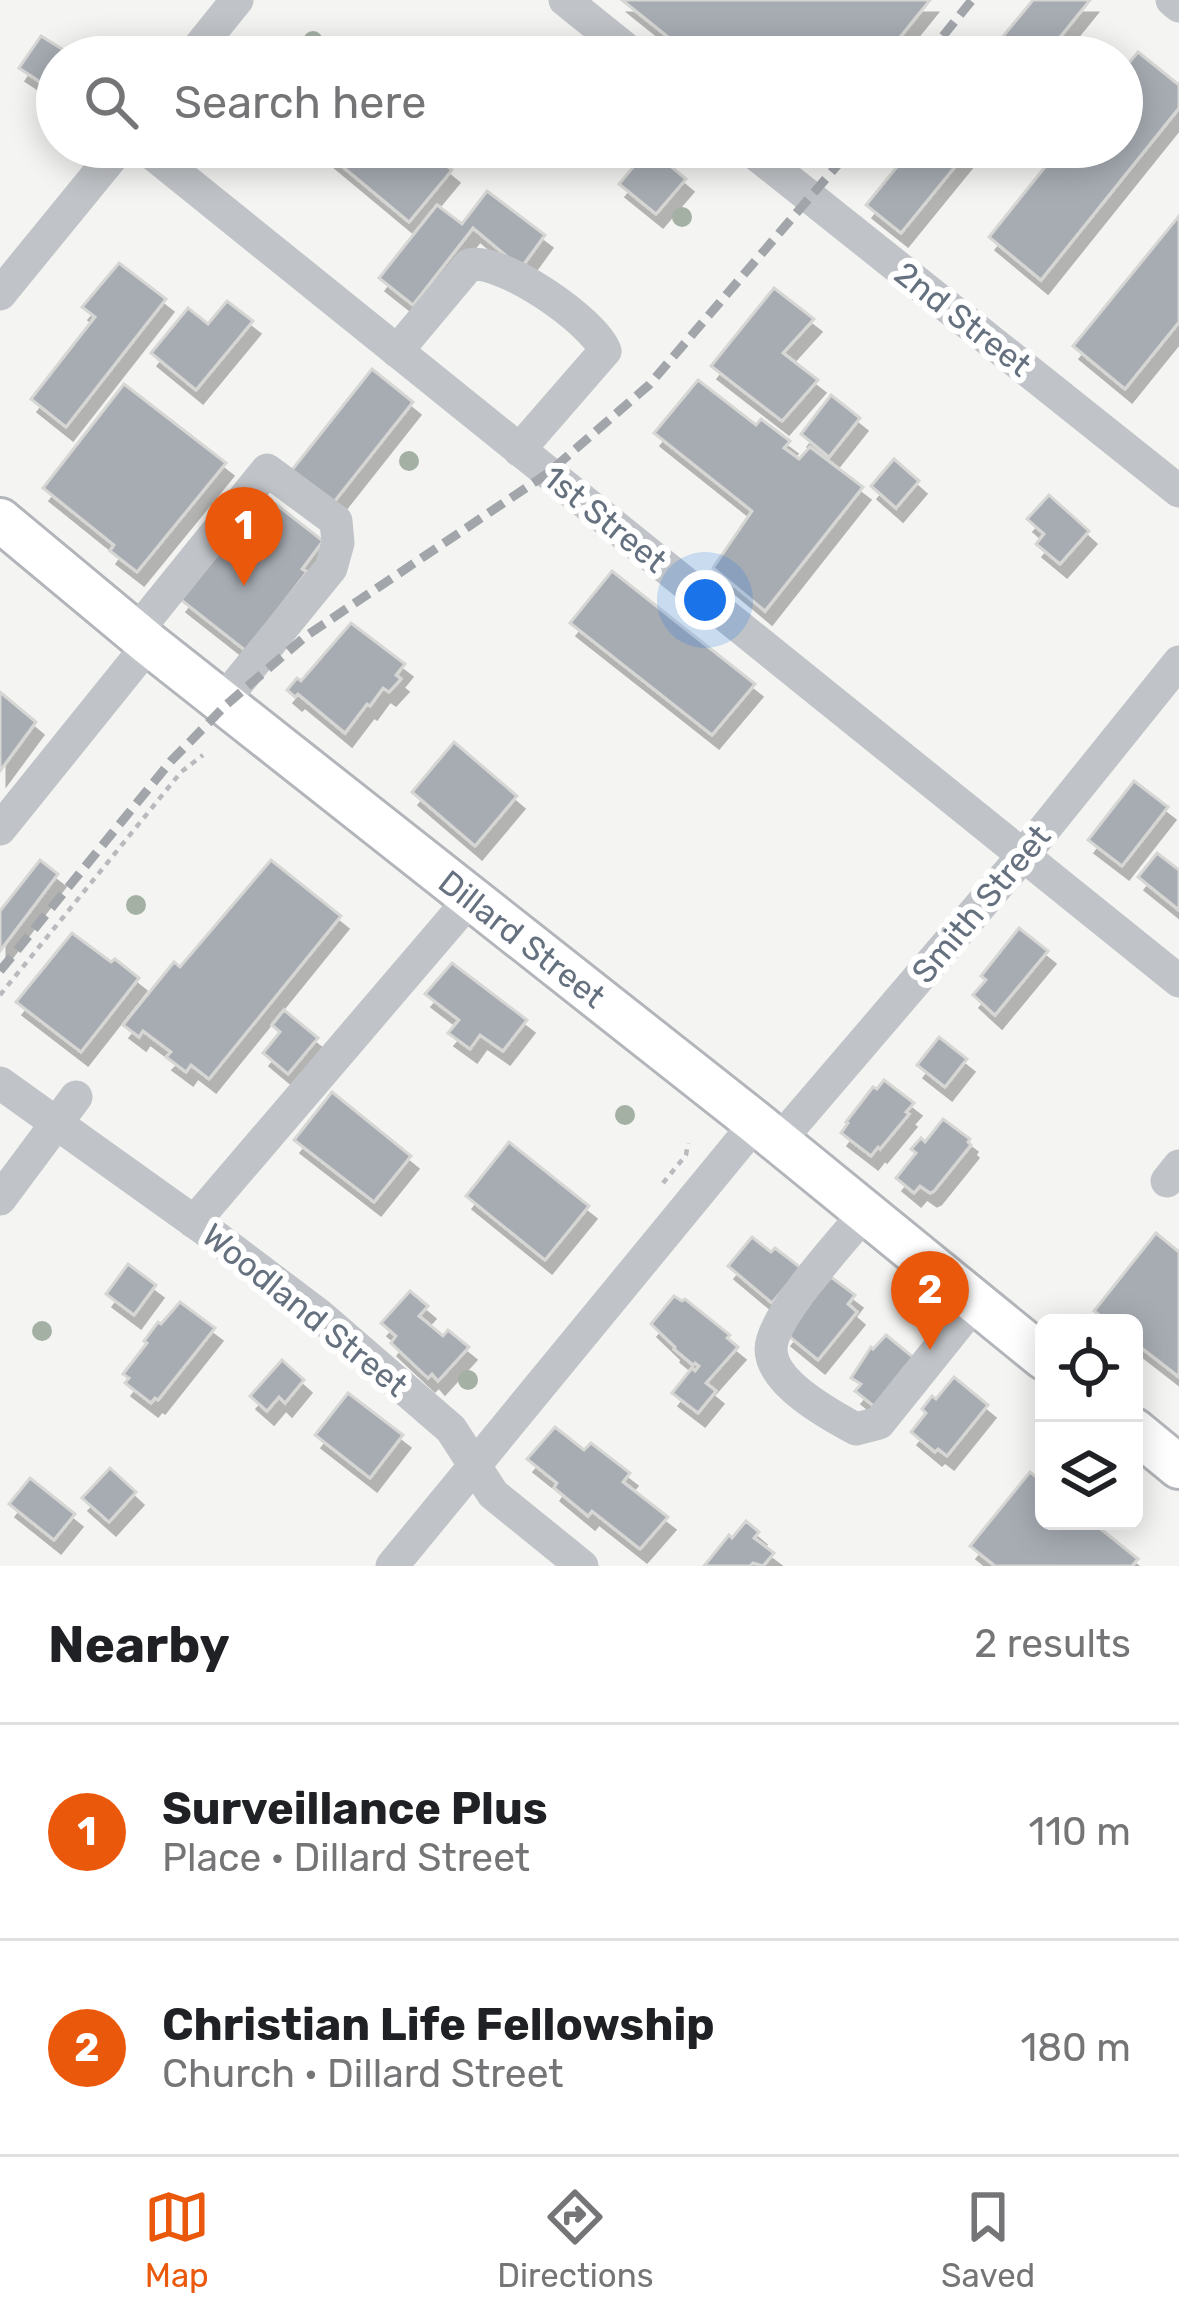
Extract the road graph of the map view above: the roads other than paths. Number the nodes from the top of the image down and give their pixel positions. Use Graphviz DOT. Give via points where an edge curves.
graph roads {
  1 [pos="237,0"];
  2 [pos="565,0"];
  3 [pos="1172,0"];
  4 [pos="1179,6"];
  5 [pos="208,36"];
  6 [pos="609,36"];
  7 [pos="103,168"];
  8 [pos="170,168"];
  9 [pos="773,168"];
  10 [pos="0,294"];
  11 [pos="398,352"];
  12 [pos="519,449"];
  13 [pos="1179,491"];
  14 [pos="0,520"];
  15 [pos="142,638"];
  16 [pos="1179,662"];
  17 [pos="222,701"];
  18 [pos="0,829"];
  19 [pos="1022,856"];
  20 [pos="471,898"];
  21 [pos="1179,981"];
  22 [pos="0,1083"];
  23 [pos="67,1111"];
  24 [pos="767,1132"];
  25 [pos="0,1199"];
  26 [pos="865,1213"];
  27 [pos="194,1222"];
  28 [pos="976,1302"];
  29 [pos="1035,1351"];
  30 [pos="1143,1437"];
  31 [pos="474,1463"];
  32 [pos="1179,1467"];
  33 [pos="392,1566"];
  34 [pos="582,1566"];
  1 -- 5 [label="street"];
  2 -- 6 [label="street"];
  3 -- 4 [label="street"];
  7 -- 10 [label="street"];
  8 -- 11 [label="street, 1st Street"];
  9 -- 13 [label="street, 2nd Street"];
  11 -- 12 [label="street, 1st Street"];
  11 -- 12 [label="street" via="469,265 482,262 541,291 600,338 605,352"];
  12 -- 19 [label="street, 1st Street"];
  14 -- 15 [label="main road, Dillard Street"];
  15 -- 17 [label="main road, Dillard Street"];
  15 -- 17 [label="street" via="267,470 336,521 331,568"];
  15 -- 18 [label="street"];
  16 -- 19 [label="street, Smith Street"];
  17 -- 20 [label="main road, Dillard Street"];
  19 -- 21 [label="street, 1st Street"];
  19 -- 24 [label="street, Smith Street"];
  20 -- 24 [label="main road, Dillard Street"];
  20 -- 27 [label="street"];
  22 -- 23 [label="street, Woodland Street"];
  23 -- 25 [label="street"];
  23 -- 27 [label="street, Woodland Street"];
  24 -- 26 [label="main road, Dillard Street"];
  24 -- 31 [label="street, Smith Street"];
  26 -- 28 [label="main road, Dillard Street"];
  26 -- 28 [label="street" via="776,1327 770,1351 777,1370 816,1407 856,1429 879,1423"];
  27 -- 31 [label="street, Woodland Street" via="319,1315 451,1429"];
  28 -- 29 [label="main road, Dillard Street"];
  30 -- 32 [label="main road"];
  31 -- 33 [label="street, Smith Street"];
  31 -- 34 [label="street, Woodland Street" via="493,1494"];
}
